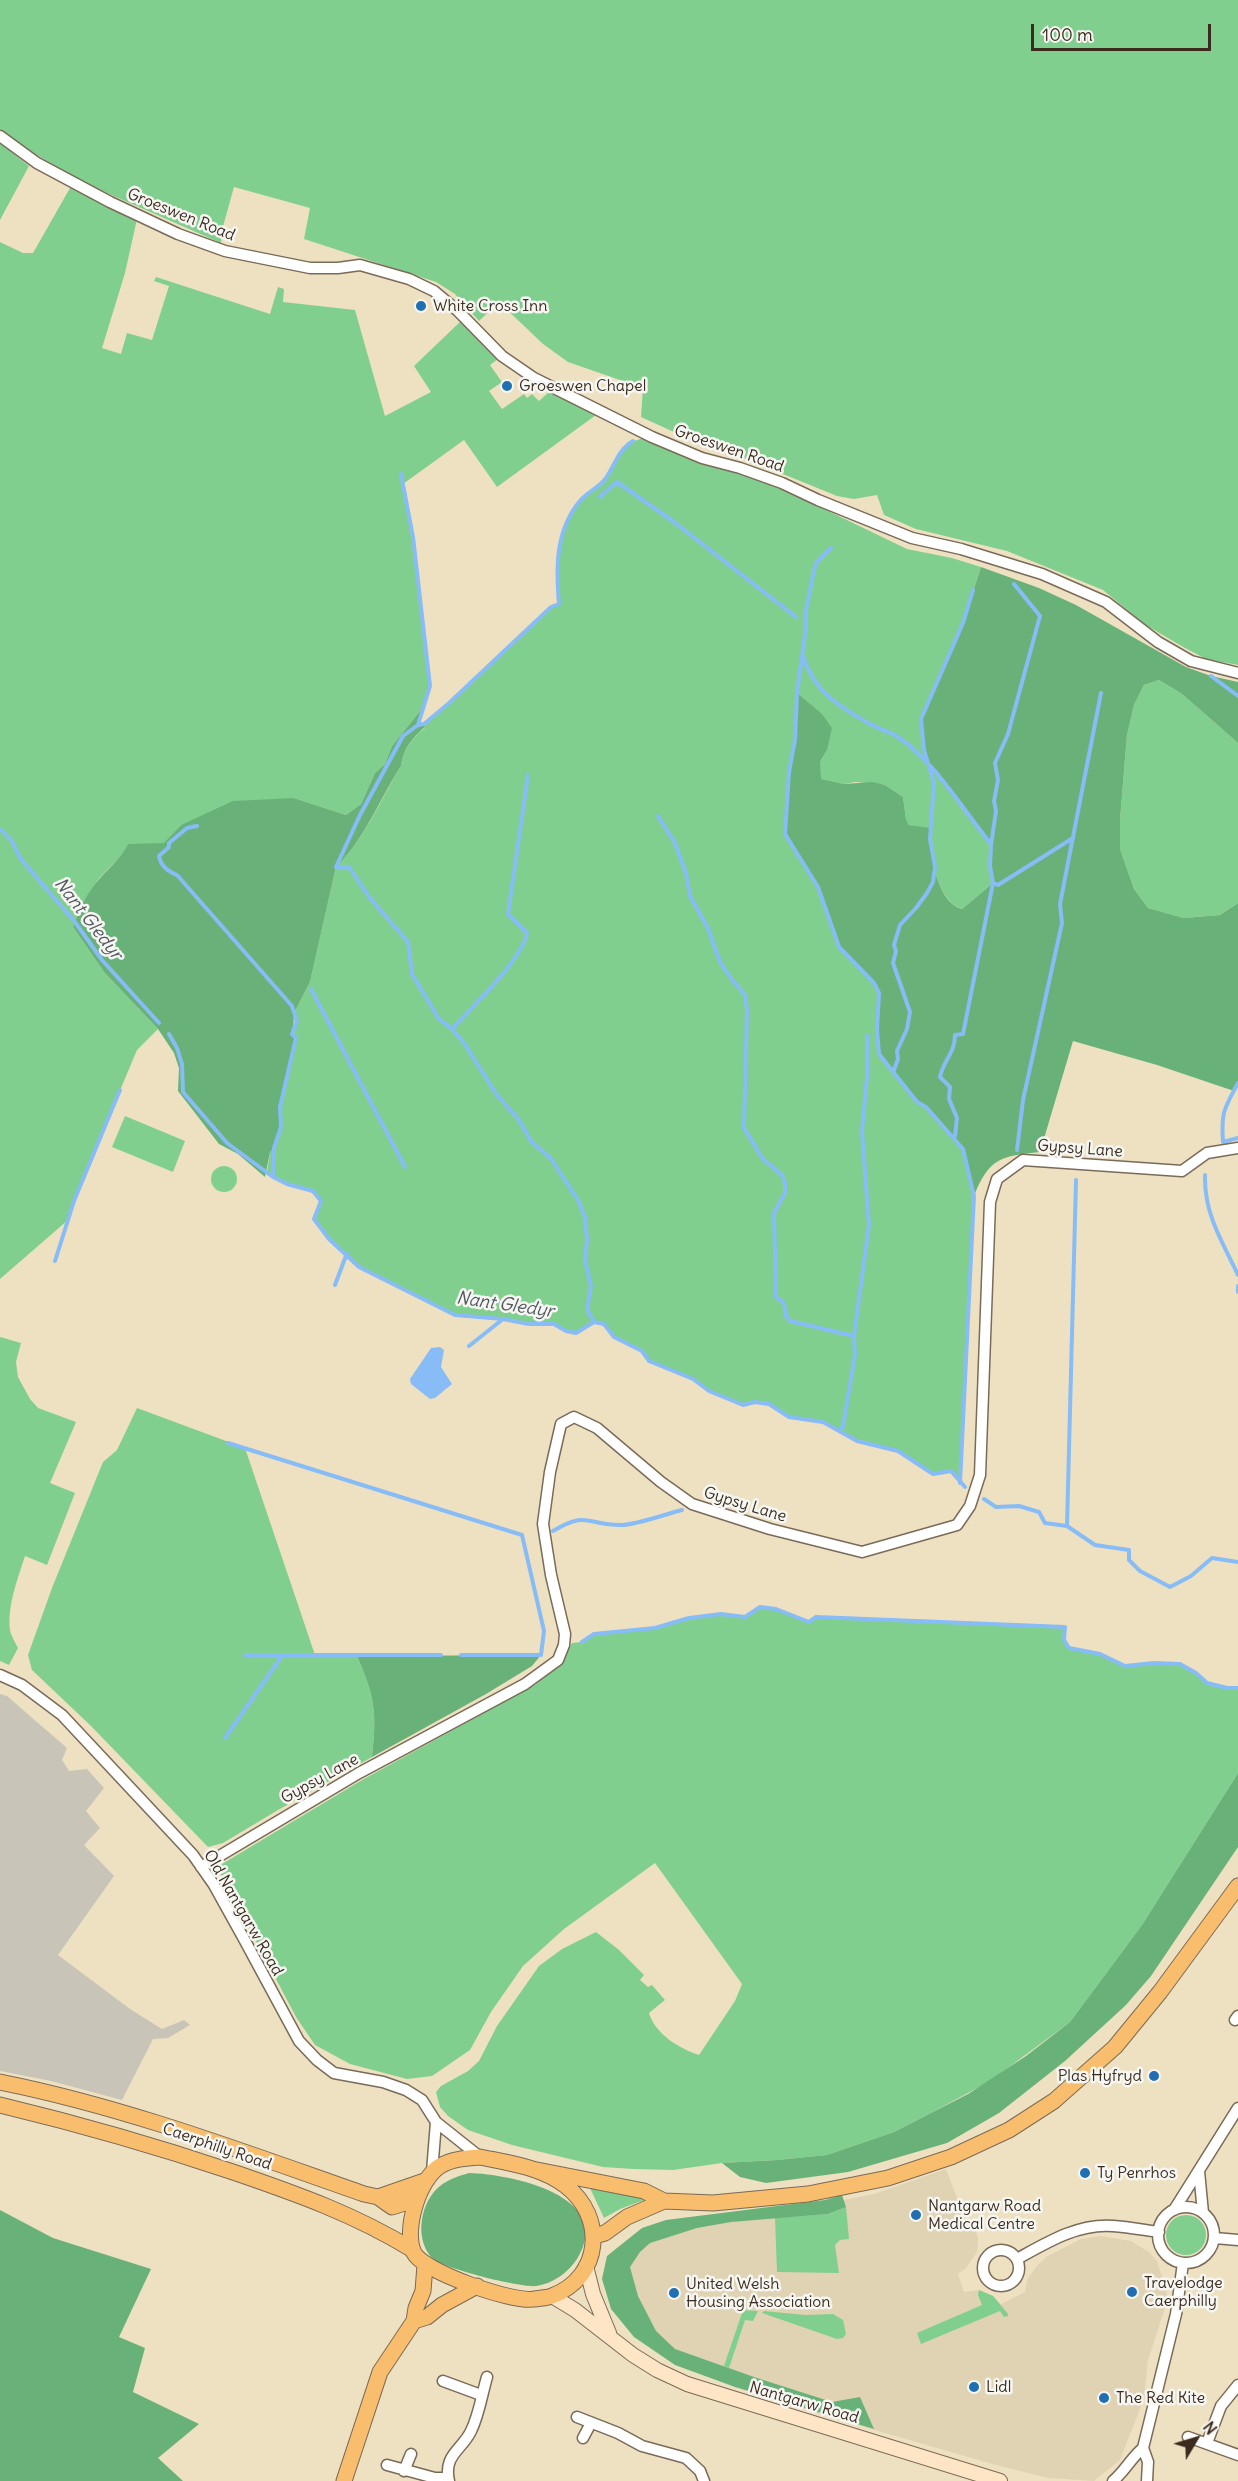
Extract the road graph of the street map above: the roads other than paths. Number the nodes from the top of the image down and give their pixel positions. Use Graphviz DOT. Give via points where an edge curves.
graph roads {
  1 [pos="0,136"];
  2 [pos="1238,673"];
  3 [pos="1238,1148"];
  4 [pos="0,1675"];
  5 [pos="201,1867"];
  6 [pos="1238,1886"];
  7 [pos="0,2082"];
  8 [pos="0,2105"];
  9 [pos="1238,2108"];
  10 [pos="436,2122"];
  11 [pos="480,2157"];
  12 [pos="537,2170"];
  13 [pos="1199,2171"];
  14 [pos="429,2176"];
  15 [pos="378,2197"];
  16 [pos="417,2199"];
  17 [pos="664,2201"];
  18 [pos="1174,2210"];
  19 [pos="1203,2213"];
  20 [pos="1159,2232"];
  21 [pos="594,2236"];
  22 [pos="1215,2238"];
  23 [pos="1238,2240"];
  24 [pos="413,2250"];
  25 [pos="1017,2259"];
  26 [pos="1183,2263"];
  27 [pos="425,2265"];
  28 [pos="586,2266"];
  29 [pos="477,2286"];
  30 [pos="552,2296"];
  31 [pos="414,2321"];
  32 [pos="610,2335"];
  33 [pos="487,2377"];
  34 [pos="443,2381"];
  35 [pos="1238,2385"];
  36 [pos="482,2395"];
  37 [pos="577,2417"];
  38 [pos="591,2423"];
  39 [pos="1188,2437"];
  40 [pos="583,2438"];
  41 [pos="1207,2443"];
  42 [pos="1143,2448"];
  43 [pos="411,2454"];
  44 [pos="1238,2455"];
  45 [pos="387,2465"];
  46 [pos="404,2471"];
  47 [pos="449,2479"];
  48 [pos="344,2481"];
  49 [pos="704,2481"];
  50 [pos="1000,2481"];
  51 [pos="1113,2481"];
  52 [pos="1147,2481"];
  1 -- 2 [label="street, Groeswen Road" via="37,163 110,202 225,251 310,268 360,265 410,279 434,291 502,356 534,378 652,437 702,458 782,483 912,538 1042,574 1106,602 1158,642 1191,661"];
  3 -- 5 [label="street, Gypsy Lane" via="1207,1153 1182,1171 1023,1160 997,1179 990,1202 980,1475 970,1506 957,1526 862,1552 771,1529 692,1504 597,1428 574,1417 561,1424 543,1524 565,1634 558,1660 525,1684 359,1773"];
  4 -- 5 [label="street, Old Nantgarw Road" via="22,1685 62,1715"];
  5 -- 10 [label="street, Old Nantgarw Road" via="308,2052 334,2073 406,2090 422,2100"];
  6 -- 17 [label="main road" via="1115,2047 1054,2101 1009,2130 951,2157 888,2178 784,2197 713,2203"];
  7 -- 15 [label="main road, Caerphilly Road" via="123,2112"];
  8 -- 24 [label="main road, Caerphilly Road" via="149,2143 315,2200 375,2227"];
  9 -- 13 [label="street"];
  10 -- 11 [label="street, Old Nantgarw Road"];
  10 -- 14 [label="street"];
  11 -- 12 [label="main road"];
  11 -- 14 [label="main road" via="450,2161"];
  12 -- 17 [label="main road" via="644,2191"];
  12 -- 21 [label="main road" via="565,2185 582,2202 593,2224"];
  13 -- 18 [label="street"];
  13 -- 19 [label="street"];
  14 -- 15 [label="main road"];
  14 -- 16 [label="main road"];
  15 -- 16 [label="main road, Caerphilly Road" via="392,2206"];
  16 -- 24 [label="main road" via="411,2221"];
  17 -- 21 [label="main road"];
  18 -- 19 [label="street" via="1186,2207"];
  18 -- 20 [label="street" via="1162,2222"];
  19 -- 22 [label="street"];
  20 -- 25 [label="street" via="1089,2227"];
  20 -- 26 [label="street" via="1162,2249"];
  21 -- 28 [label="main road" via="595,2244"];
  22 -- 23 [label="street"];
  22 -- 26 [label="street" via="1206,2255"];
  24 -- 27 [label="main road"];
  26 -- 42 [label="street" via="1176,2314"];
  27 -- 29 [label="main road"];
  27 -- 31 [label="main road" via="423,2291"];
  28 -- 30 [label="main road" via="575,2281"];
  28 -- 32 [label="main road, Nantgarw Road"];
  29 -- 30 [label="main road" via="527,2301"];
  29 -- 31 [label="main road"];
  30 -- 32 [label="main road, Nantgarw Road"];
  31 -- 48 [label="main road" via="380,2372"];
  32 -- 50 [label="main road, Nantgarw Road" via="633,2355 687,2384"];
  33 -- 36 [label="street"];
  34 -- 36 [label="street"];
  35 -- 41 [label="street" via="1221,2406"];
  36 -- 47 [label="street" via="471,2433 453,2452"];
  37 -- 38 [label="street"];
  38 -- 40 [label="street"];
  38 -- 49 [label="street" via="642,2446 686,2458 700,2471"];
  39 -- 41 [label="street"];
  41 -- 44 [label="street"];
  42 -- 51 [label="street"];
  42 -- 52 [label="street" via="1148,2462"];
  43 -- 46 [label="street"];
  45 -- 46 [label="street"];
  46 -- 47 [label="street"];
}
